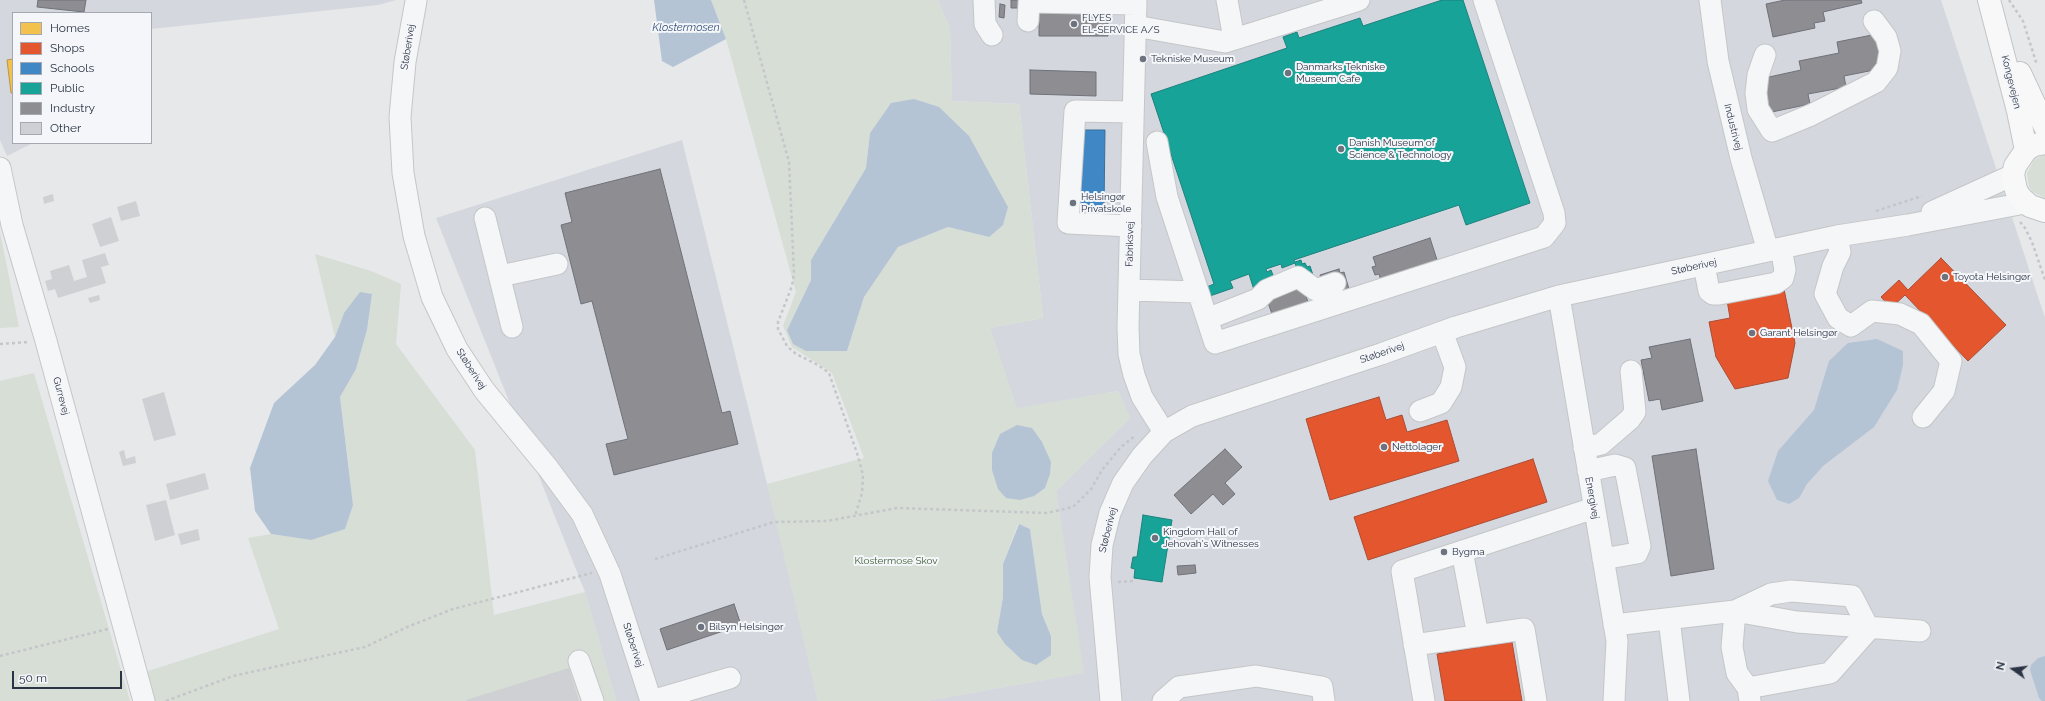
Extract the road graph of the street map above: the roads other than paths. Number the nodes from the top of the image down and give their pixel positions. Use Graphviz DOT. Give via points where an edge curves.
graph roads {
  1 [pos="984,0"];
  2 [pos="1358,0"];
  3 [pos="1484,0"];
  4 [pos="1710,0"];
  5 [pos="416,1"];
  6 [pos="1231,1"];
  7 [pos="1136,2"];
  8 [pos="1997,4"];
  9 [pos="1028,21"];
  10 [pos="1874,21"];
  11 [pos="1135,26"];
  12 [pos="992,35"];
  13 [pos="1234,39"];
  14 [pos="1765,55"];
  15 [pos="1133,112"];
  16 [pos="2045,127"];
  17 [pos="1157,142"];
  18 [pos="2035,147"];
  19 [pos="0,168"];
  20 [pos="2013,175"];
  21 [pos="2040,210"];
  22 [pos="485,218"];
  23 [pos="1131,226"];
  24 [pos="1886,228"];
  25 [pos="1837,236"];
  26 [pos="1774,250"];
  27 [pos="557,264"];
  28 [pos="1704,265"];
  29 [pos="500,276"];
  30 [pos="1335,283"];
  31 [pos="1129,290"];
  32 [pos="1198,292"];
  33 [pos="1559,296"];
  34 [pos="1207,319"];
  35 [pos="512,327"];
  36 [pos="1442,332"];
  37 [pos="1631,371"];
  38 [pos="1420,411"];
  39 [pos="1923,416"];
  40 [pos="1160,426"];
  41 [pos="1584,448"];
  42 [pos="1588,471"];
  43 [pos="1594,508"];
  44 [pos="1462,551"];
  45 [pos="1603,559"];
  46 [pos="1735,611"];
  47 [pos="1670,619"];
  48 [pos="1614,625"];
  49 [pos="1869,629"];
  50 [pos="1920,631"];
  51 [pos="1478,636"];
  52 [pos="1414,645"];
  53 [pos="579,661"];
  54 [pos="730,678"];
  55 [pos="1749,694"];
  56 [pos="1318,696"];
  57 [pos="144,701"];
  58 [pos="593,701"];
  59 [pos="651,701"];
  60 [pos="1111,701"];
  61 [pos="1163,701"];
  62 [pos="1424,701"];
  63 [pos="1536,701"];
  64 [pos="1614,701"];
  65 [pos="1679,701"];
  1 -- 12 [label="street" via="985,24"];
  2 -- 13 [label="street"];
  3 -- 34 [label="street" via="1554,213 1555,223 1552,229 1544,237 1215,343"];
  4 -- 26 [label="street, Industrivej" via="1718,61 1741,158"];
  5 -- 59 [label="street, Støberivej" via="405,62 400,117 403,173 414,236 432,296 457,348 484,390 582,514 607,567"];
  6 -- 13 [label="street"];
  7 -- 9 [label="street" via="1030,2"];
  7 -- 11 [label="street, Fabriksvej"];
  8 -- 16 [label="main road, Kongevejen"];
  8 -- 18 [label="main road, Kongevejen" via="2018,111"];
  10 -- 14 [label="street" via="1886,37 1890,51 1888,68 1876,82 1811,115 1772,131 1758,109 1756,93 1758,75"];
  11 -- 13 [label="street" via="1225,42"];
  11 -- 15 [label="street, Fabriksvej"];
  15 -- 23 [label="street, Fabriksvej"];
  15 -- 23 [label="street" via="1075,111 1068,223"];
  17 -- 32 [label="street" via="1167,197"];
  18 -- 20 [label="main road" via="2015,166"];
  19 -- 57 [label="street, Gurrevej" via="12,225"];
  20 -- 21 [label="main road" via="2016,190"];
  20 -- 24 [label="street, Støberivej" via="1943,208"];
  21 -- 24 [label="street, Støberivej"];
  22 -- 29 [label="street"];
  23 -- 31 [label="street, Fabriksvej"];
  24 -- 25 [label="street, Støberivej"];
  25 -- 26 [label="street, Støberivej"];
  25 -- 39 [label="street" via="1840,252 1825,294 1838,318 1851,326 1872,311 1900,314 1922,324 1951,361 1944,391"];
  26 -- 28 [label="street, Støberivej"];
  26 -- 28 [label="street, Industrivej" via="1785,270 1783,278 1776,283 1713,294 1708,291"];
  27 -- 29 [label="street"];
  28 -- 33 [label="street, Støberivej"];
  29 -- 35 [label="street"];
  30 -- 34 [label="street" via="1316,290 1298,277 1267,290 1258,299"];
  31 -- 32 [label="street"];
  31 -- 40 [label="street, Fabriksvej" via="1132,368 1142,398"];
  32 -- 34 [label="street"];
  33 -- 36 [label="street, Støberivej"];
  33 -- 41 [label="street, Energivej"];
  36 -- 38 [label="street" via="1455,367 1451,387 1441,403"];
  36 -- 40 [label="street, Støberivej"];
  37 -- 41 [label="street" via="1635,412 1601,444"];
  40 -- 60 [label="street, Støberivej" via="1123,483 1110,513 1102,545 1100,577"];
  41 -- 42 [label="street, Energivej"];
  42 -- 43 [label="street, Energivej"];
  42 -- 45 [label="street" via="1615,465 1624,468 1640,546 1637,554"];
  43 -- 44 [label="street"];
  43 -- 45 [label="street, Energivej"];
  44 -- 51 [label="street"];
  44 -- 52 [label="street" via="1402,571"];
  45 -- 48 [label="street, Energivej"];
  46 -- 47 [label="street"];
  46 -- 49 [label="street" via="1797,622"];
  46 -- 49 [label="street" via="1771,594 1791,591 1852,596"];
  46 -- 55 [label="street" via="1732,647 1736,673"];
  47 -- 48 [label="street"];
  47 -- 65 [label="street"];
  48 -- 64 [label="street, Energivej" via="1617,641"];
  49 -- 50 [label="street"];
  49 -- 55 [label="street" via="1830,673"];
  51 -- 52 [label="street"];
  51 -- 63 [label="street" via="1524,629"];
  52 -- 62 [label="street"];
  53 -- 58 [label="street"];
  54 -- 59 [label="street"];
  56 -- 61 [label="street" via="1256,676 1179,687"];
}
